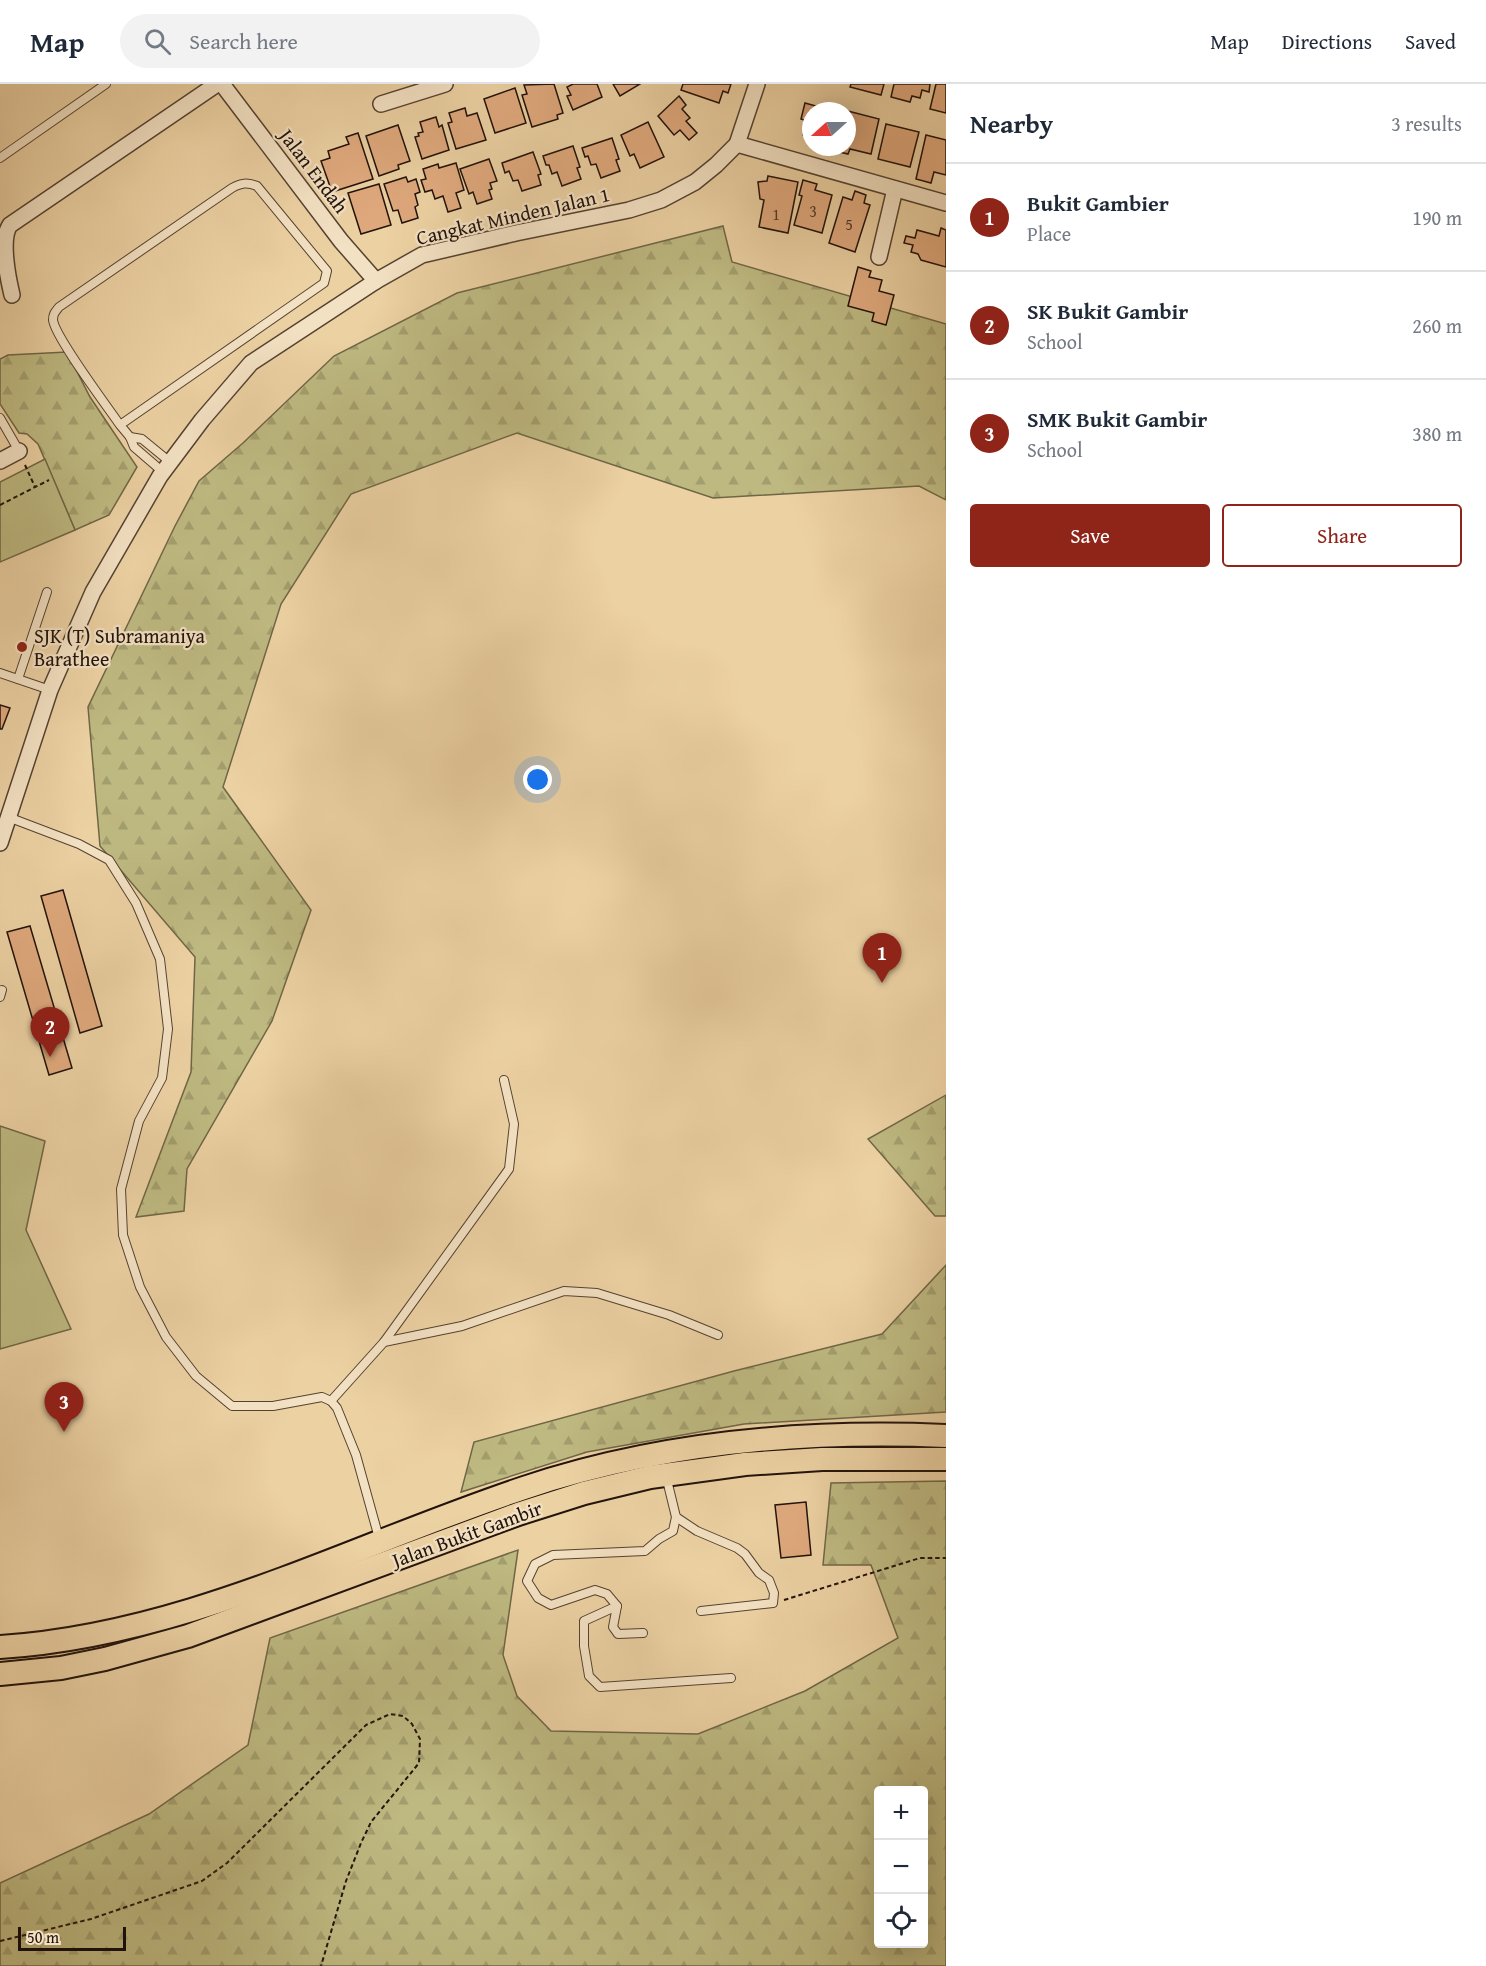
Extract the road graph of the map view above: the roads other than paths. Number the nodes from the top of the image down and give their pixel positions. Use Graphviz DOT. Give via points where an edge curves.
graph roads {
  1 [pos="106,84"];
  2 [pos="217,84"];
  3 [pos="222,84"];
  4 [pos="444,84"];
  5 [pos="757,84"];
  6 [pos="381,104"];
  7 [pos="737,144"];
  8 [pos="0,158"];
  9 [pos="895,189"];
  10 [pos="946,202"];
  11 [pos="3,233"];
  12 [pos="879,257"];
  13 [pos="376,281"];
  14 [pos="12,295"];
  15 [pos="0,418"];
  16 [pos="120,425"];
  17 [pos="21,456"];
  18 [pos="0,461"];
  19 [pos="167,467"];
  20 [pos="47,592"];
  21 [pos="0,673"];
  22 [pos="18,679"];
  23 [pos="50,690"];
  24 [pos="8,817"];
  25 [pos="0,843"];
  26 [pos="504,1080"];
  27 [pos="718,1335"];
  28 [pos="384,1342"];
  29 [pos="331,1401"];
  30 [pos="946,1436"];
  31 [pos="946,1459"];
  32 [pos="665,1474"];
  33 [pos="676,1517"];
  34 [pos="380,1543"];
  35 [pos="617,1606"];
  36 [pos="701,1611"];
  37 [pos="643,1633"];
  38 [pos="0,1647"];
  39 [pos="0,1674"];
  40 [pos="731,1678"];
  1 -- 8 [label="lane"];
  2 -- 11 [label="street"];
  3 -- 13 [label="street, Jalan Endah"];
  4 -- 6 [label="street"];
  5 -- 7 [label="street, Cangkat Minden Jalan 1"];
  7 -- 9 [label="street"];
  7 -- 13 [label="street, Cangkat Minden Jalan 1" via="695,182 661,200 422,255"];
  9 -- 10 [label="street"];
  9 -- 12 [label="street"];
  11 -- 14 [label="street"];
  13 -- 19 [label="street, Cangkat Minden Jalan 1" via="251,363"];
  15 -- 17 [label="lane"];
  16 -- 16 [label="lane" via="62,339 53,322 54,314 58,307 232,188 249,183 256,186 327,271 324,283"];
  16 -- 19 [label="lane" via="134,447"];
  17 -- 18 [label="street"];
  19 -- 23 [label="street, Cangkat Minden Jalan 1" via="93,592"];
  20 -- 22 [label="lane"];
  21 -- 22 [label="lane"];
  22 -- 23 [label="lane"];
  23 -- 24 [label="street, Cangkat Minden Jalan 1"];
  24 -- 25 [label="street, Cangkat Minden Jalan 1"];
  24 -- 29 [label="lane" via="79,843 108,860 136,903 160,959 168,1029 162,1078 139,1121 121,1189 123,1235 140,1287 166,1337 196,1377 232,1406 273,1406 322,1397"];
  26 -- 28 [label="lane" via="514,1124 509,1169"];
  27 -- 28 [label="lane" via="597,1293 564,1291 462,1326"];
  28 -- 29 [label="lane"];
  29 -- 34 [label="lane" via="356,1455"];
  30 -- 34 [label="main road, Jalan Bukit Gambir" via="800,1436 660,1452 601,1464 524,1488"];
  31 -- 32 [label="main road, Jalan Bukit Gambir" via="789,1461"];
  32 -- 33 [label="lane"];
  32 -- 39 [label="main road, Jalan Bukit Gambir" via="518,1514 188,1636 61,1668"];
  33 -- 35 [label="lane" via="673,1531 645,1551 553,1555 535,1564 527,1581 538,1598 551,1605 595,1590 607,1594"];
  33 -- 36 [label="lane" via="745,1554 769,1580 774,1593 773,1604"];
  34 -- 38 [label="main road, Jalan Bukit Gambir" via="256,1590 167,1618 102,1634"];
  35 -- 37 [label="lane" via="613,1628 618,1634"];
  35 -- 40 [label="lane" via="584,1622 589,1676 600,1687"];
}
